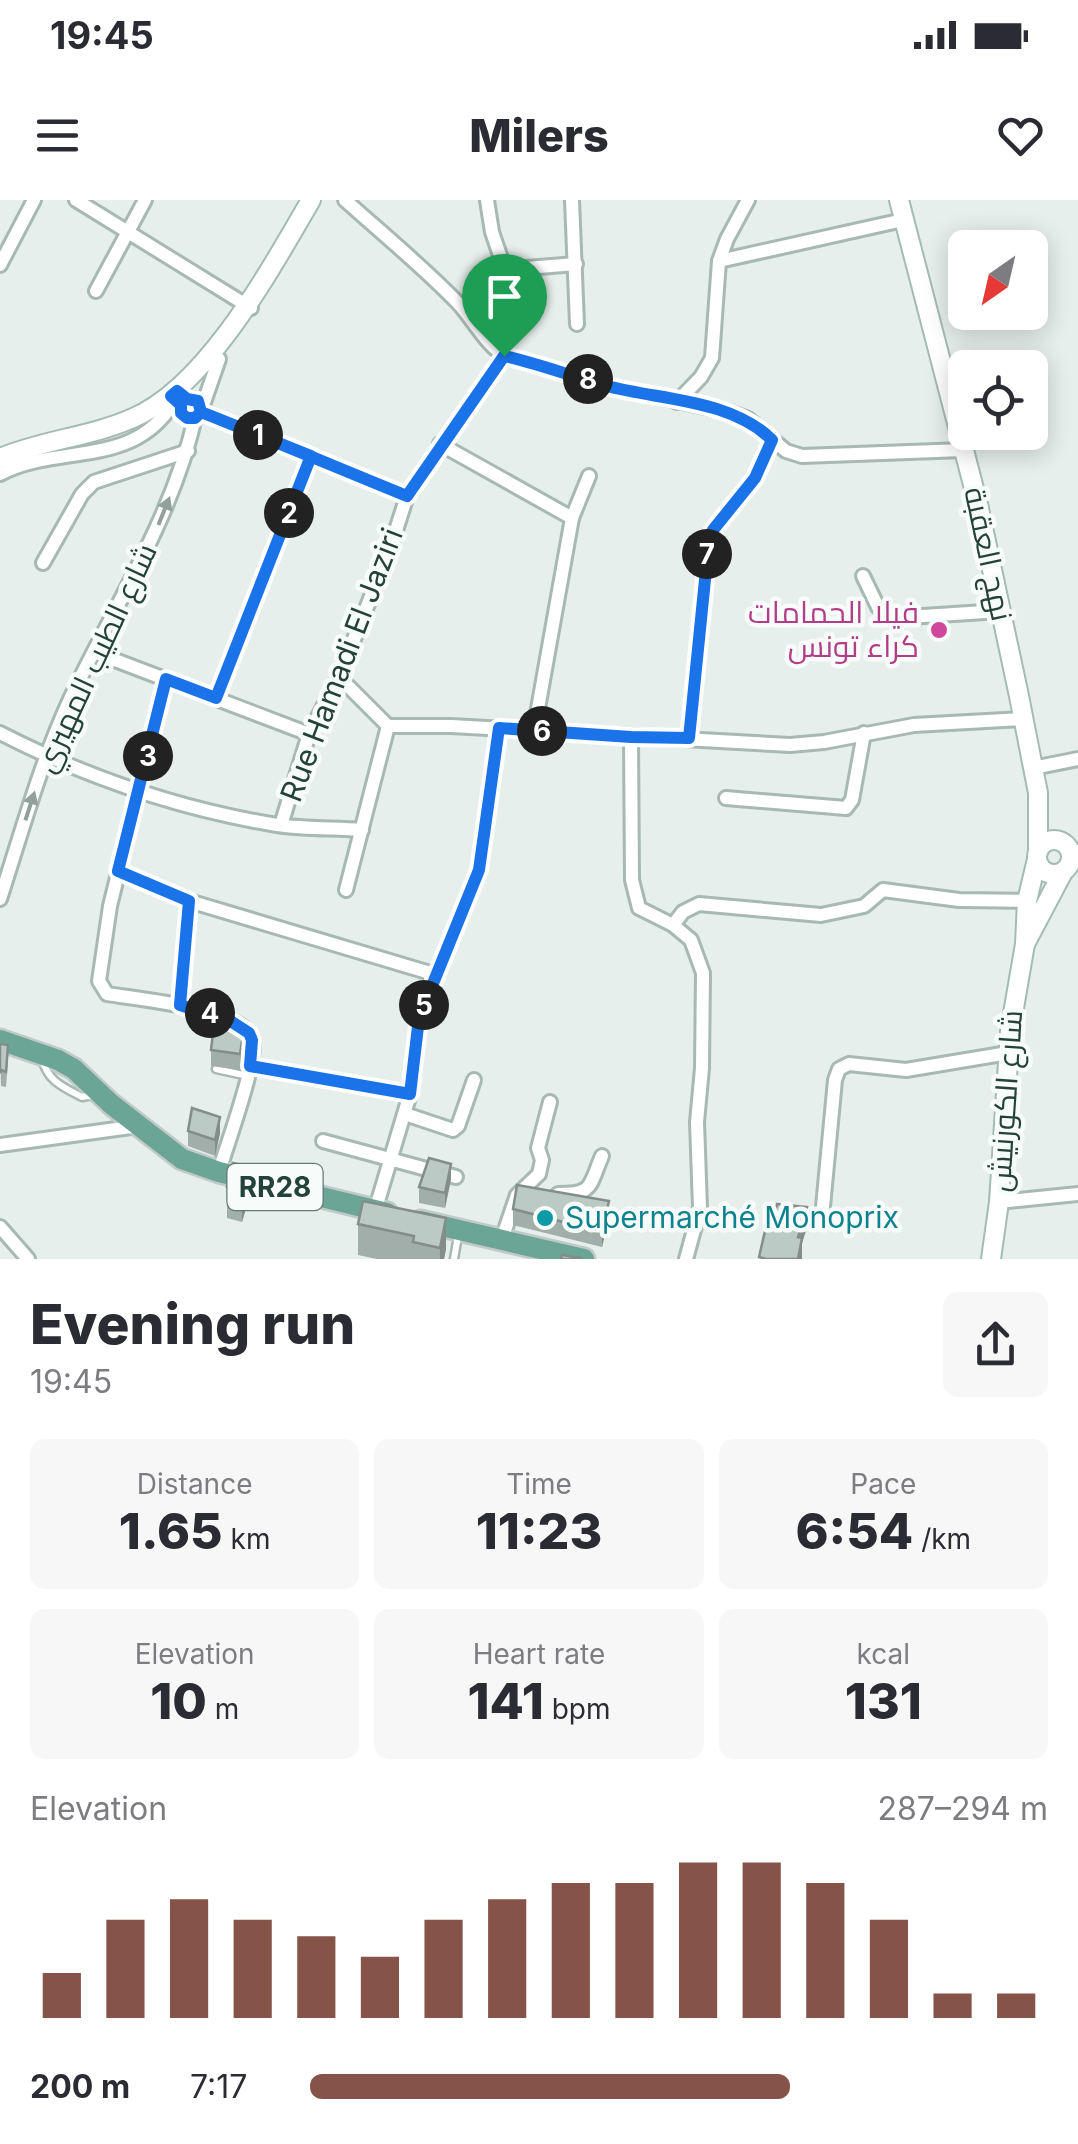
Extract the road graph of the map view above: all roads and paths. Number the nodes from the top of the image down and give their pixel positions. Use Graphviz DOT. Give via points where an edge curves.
graph roads {
  1 [pos="34,200"];
  2 [pos="76,200"];
  3 [pos="145,200"];
  4 [pos="311,200"];
  5 [pos="345,200"];
  6 [pos="487,200"];
  7 [pos="572,200"];
  8 [pos="748,200"];
  9 [pos="899,200"];
  10 [pos="904,220"];
  11 [pos="126,230"];
  12 [pos="718,261"];
  13 [pos="576,264"];
  14 [pos="0,265"];
  15 [pos="96,292"];
  16 [pos="251,301"];
  17 [pos="577,324"];
  18 [pos="504,356"];
  19 [pos="219,359"];
  20 [pos="948,389"];
  21 [pos="178,400"];
  22 [pos="677,402"];
  23 [pos="199,413"];
  24 [pos="772,440"];
  25 [pos="440,444"];
  26 [pos="964,450"];
  27 [pos="188,451"];
  28 [pos="311,456"];
  29 [pos="0,458"];
  30 [pos="0,471"];
  31 [pos="590,476"];
  32 [pos="407,496"];
  33 [pos="572,518"];
  34 [pos="43,562"];
  35 [pos="863,576"];
  36 [pos="1000,611"];
  37 [pos="94,652"];
  38 [pos="339,677"];
  39 [pos="166,679"];
  40 [pos="216,698"];
  41 [pos="1024,718"];
  42 [pos="388,726"];
  43 [pos="499,728"];
  44 [pos="534,731"];
  45 [pos="0,733"];
  46 [pos="309,734"];
  47 [pos="864,734"];
  48 [pos="631,737"];
  49 [pos="689,738"];
  50 [pos="46,757"];
  51 [pos="1078,759"];
  52 [pos="1033,768"];
  53 [pos="1038,793"];
  54 [pos="140,794"];
  55 [pos="726,798"];
  56 [pos="280,826"];
  57 [pos="362,830"];
  58 [pos="1037,856"];
  59 [pos="1071,859"];
  60 [pos="118,871"];
  61 [pos="346,890"];
  62 [pos="0,899"];
  63 [pos="189,901"];
  64 [pos="1027,901"];
  65 [pos="672,925"];
  66 [pos="1024,944"];
  67 [pos="437,976"];
  68 [pos="180,1005"];
  69 [pos="0,1040"];
  70 [pos="1008,1054"];
  71 [pos="216,1069"];
  72 [pos="248,1071"];
  73 [pos="474,1080"];
  74 [pos="410,1094"];
  75 [pos="550,1102"];
  76 [pos="405,1114"];
  77 [pos="138,1126"];
  78 [pos="323,1141"];
  79 [pos="0,1145"];
  80 [pos="602,1156"];
  81 [pos="390,1158"];
  82 [pos="219,1172"];
  83 [pos="456,1177"];
  84 [pos="549,1194"];
  85 [pos="1078,1194"];
  86 [pos="517,1195"];
  87 [pos="533,1195"];
  88 [pos="999,1202"];
  89 [pos="375,1210"];
  90 [pos="822,1217"];
  91 [pos="0,1227"];
  92 [pos="460,1230"];
  93 [pos="502,1239"];
  94 [pos="28,1259"];
  95 [pos="454,1259"];
  96 [pos="584,1259"];
  97 [pos="686,1259"];
  98 [pos="991,1259"];
  1 -- 14 [label="street"];
  2 -- 11 [label="street"];
  3 -- 11 [label="street"];
  4 -- 16 [label="street"];
  5 -- 18 [label="street" via="430,275"];
  6 -- 13 [label="street" via="504,267"];
  7 -- 13 [label="street"];
  8 -- 12 [label="street"];
  9 -- 10 [label="street, نهج العقبة"];
  10 -- 12 [label="street"];
  10 -- 20 [label="street, نهج العقبة"];
  11 -- 15 [label="street"];
  11 -- 16 [label="street"];
  12 -- 22 [label="street" via="712,358"];
  13 -- 17 [label="street"];
  16 -- 19 [label="street"];
  16 -- 21 [label="street"];
  18 -- 22 [label="street"];
  18 -- 25 [label="street, Rue Hamadi El Jaziri"];
  19 -- 21 [label="street"];
  19 -- 23 [label="street, شارع الطيب المهيري"];
  21 -- 23 [label="street" via="184,416"];
  21 -- 29 [label="street" via="100,432"];
  21 -- 30 [label="street" via="140,425"];
  22 -- 24 [label="street" via="748,419"];
  23 -- 27 [label="street, شارع الطيب المهيري"];
  23 -- 28 [label="street"];
  24 -- 26 [label="street" via="802,456"];
  24 -- 49 [label="street" via="755,478 709,540"];
  25 -- 32 [label="street, Rue Hamadi El Jaziri"];
  25 -- 33 [label="street"];
  26 -- 36 [label="street, نهج العقبة"];
  27 -- 34 [label="street" via="94,482"];
  37 -- 27 [label="street, شارع الطيب المهيري, one-way"];
  28 -- 32 [label="street"];
  28 -- 40 [label="street"];
  31 -- 33 [label="street"];
  32 -- 38 [label="street, Rue Hamadi El Jaziri"];
  33 -- 44 [label="street"];
  35 -- 36 [label="street" via="878,607 892,618"];
  36 -- 41 [label="street, نهج العقبة"];
  37 -- 39 [label="street"];
  37 -- 50 [label="street, شارع الطيب المهيري"];
  38 -- 42 [label="street"];
  38 -- 46 [label="street, Rue Hamadi El Jaziri"];
  39 -- 40 [label="street"];
  39 -- 54 [label="street"];
  40 -- 46 [label="street"];
  41 -- 47 [label="street"];
  41 -- 52 [label="street, نهج العقبة"];
  42 -- 43 [label="street"];
  42 -- 57 [label="street"];
  43 -- 44 [label="street"];
  43 -- 67 [label="street" via="479,870"];
  44 -- 48 [label="street"];
  45 -- 50 [label="street"];
  46 -- 56 [label="street, Rue Hamadi El Jaziri"];
  47 -- 49 [label="street" via="790,745"];
  47 -- 55 [label="street" via="846,808"];
  48 -- 49 [label="street"];
  48 -- 65 [label="street" via="634,897 639,908"];
  50 -- 54 [label="street"];
  62 -- 50 [label="street, شارع الطيب المهيري, one-way"];
  51 -- 52 [label="street"];
  52 -- 53 [label="street, نهج العقبة"];
  53 -- 58 [label="street, شارع الكورنيش"];
  53 -- 59 [label="street"];
  54 -- 56 [label="street"];
  54 -- 60 [label="street"];
  56 -- 57 [label="street"];
  57 -- 61 [label="street"];
  58 -- 59 [label="street" via="1045,872 1054,874"];
  58 -- 59 [label="street" via="1052,840"];
  58 -- 64 [label="street, شارع الكورنيش"];
  59 -- 66 [label="street"];
  60 -- 63 [label="street"];
  60 -- 68 [label="street" via="100,986 108,994"];
  63 -- 67 [label="street"];
  63 -- 68 [label="street"];
  64 -- 65 [label="street" via="883,890 864,906 821,915 699,904"];
  64 -- 66 [label="street, شارع الكورنيش"];
  65 -- 97 [label="street" via="691,940 703,973 700,1208"];
  66 -- 70 [label="street, شارع الكورنيش"];
  67 -- 74 [label="street" via="419,1018"];
  68 -- 72 [label="street" via="242,1028 252,1040"];
  69 -- 77 [label="main road, RR28" via="74,1069"];
  70 -- 88 [label="street, شارع الكورنيش"];
  70 -- 90 [label="street" via="906,1070 849,1064 839,1069"];
  71 -- 72 [label="lane"];
  72 -- 74 [label="street"];
  72 -- 82 [label="street"];
  73 -- 76 [label="street" via="453,1130"];
  74 -- 76 [label="street"];
  75 -- 86 [label="street" via="539,1174"];
  76 -- 81 [label="street"];
  77 -- 79 [label="street"];
  77 -- 82 [label="main road, RR28" via="182,1160"];
  78 -- 81 [label="street"];
  80 -- 84 [label="street" via="582,1194"];
  81 -- 83 [label="street"];
  81 -- 89 [label="street"];
  82 -- 89 [label="main road, RR28"];
  85 -- 88 [label="street"];
  86 -- 87 [label="street"];
  86 -- 93 [label="street"];
  88 -- 98 [label="street, شارع الكورنيش"];
  89 -- 92 [label="main road, RR28"];
  91 -- 94 [label="street"];
  92 -- 93 [label="main road, RR28"];
  92 -- 95 [label="lane"];
  93 -- 96 [label="main road, RR28"];
}
